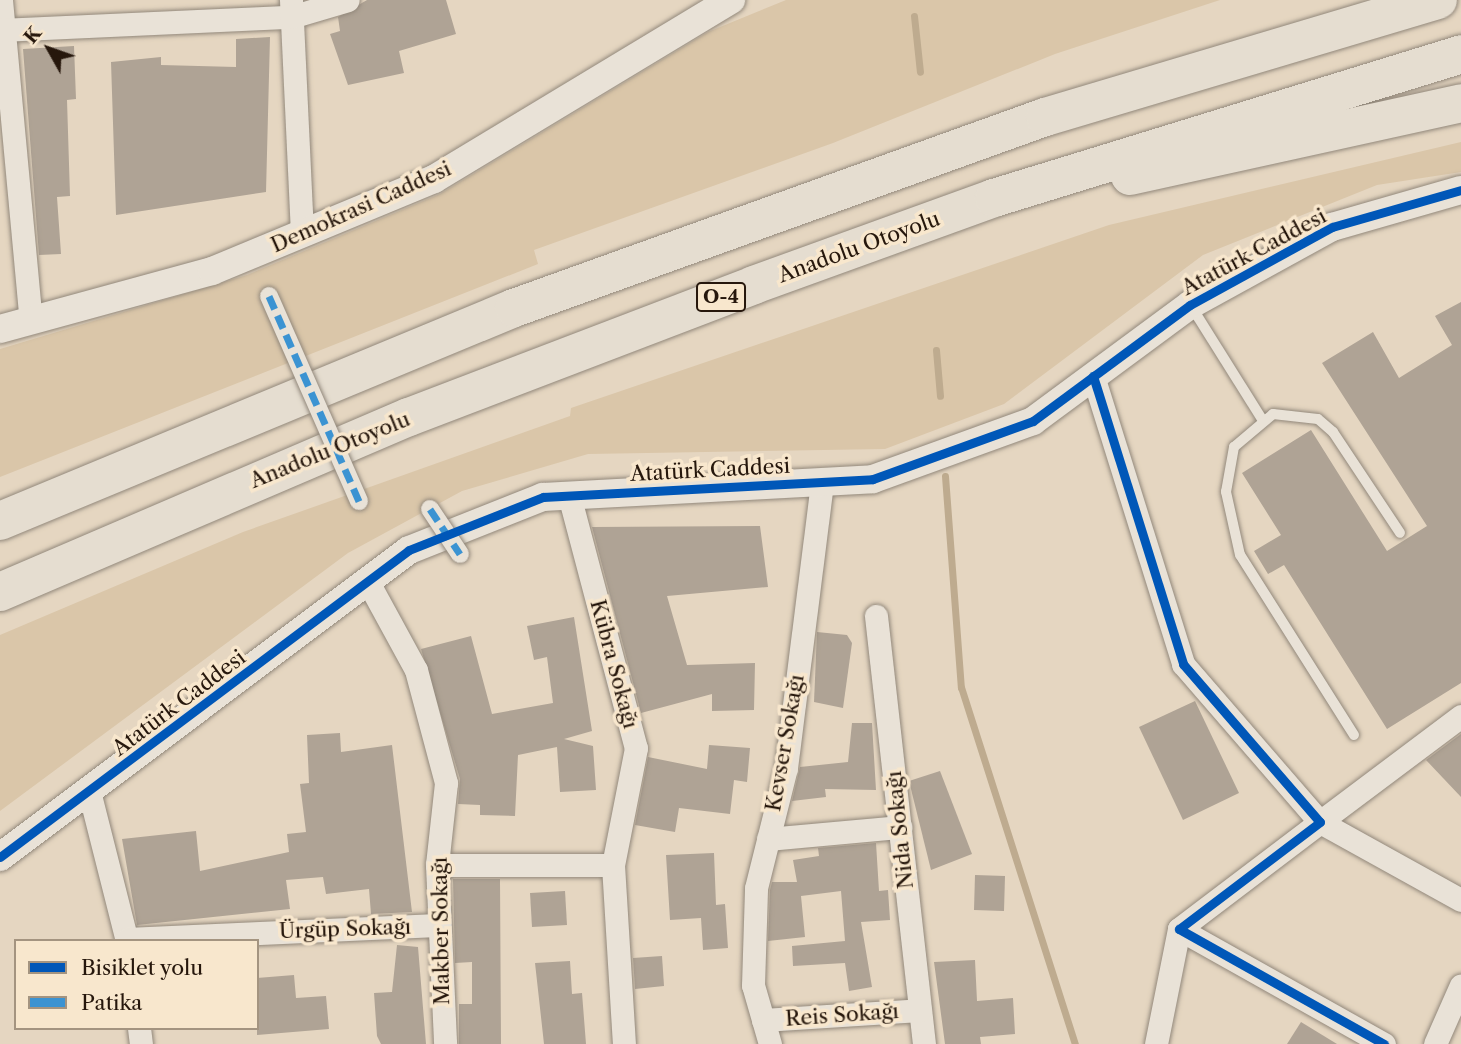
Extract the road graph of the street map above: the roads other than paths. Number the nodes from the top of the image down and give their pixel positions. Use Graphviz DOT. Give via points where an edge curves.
graph roads {
  1 [pos="1,0"];
  2 [pos="348,0"];
  3 [pos="731,0"];
  4 [pos="1438,0"];
  5 [pos="291,9"];
  6 [pos="151,10"];
  7 [pos="2,30"];
  8 [pos="1461,54"];
  9 [pos="1461,103"];
  10 [pos="1461,190"];
  11 [pos="994,198"];
  12 [pos="302,234"];
  13 [pos="269,296"];
  14 [pos="1190,305"];
  15 [pos="31,321"];
  16 [pos="0,329"];
  17 [pos="1093,376"];
  18 [pos="1262,419"];
  19 [pos="822,482"];
  20 [pos="569,495"];
  21 [pos="359,501"];
  22 [pos="430,509"];
  23 [pos="0,521"];
  24 [pos="1400,533"];
  25 [pos="460,554"];
  26 [pos="368,582"];
  27 [pos="0,592"];
  28 [pos="876,616"];
  29 [pos="1461,716"];
  30 [pos="1354,735"];
  31 [pos="89,791"];
  32 [pos="1320,822"];
  33 [pos="900,827"];
  34 [pos="768,839"];
  35 [pos="0,857"];
  36 [pos="437,864"];
  37 [pos="613,865"];
  38 [pos="1461,900"];
  39 [pos="437,925"];
  40 [pos="1179,929"];
  41 [pos="127,939"];
  42 [pos="148,939"];
  43 [pos="1461,985"];
  44 [pos="920,1010"];
  45 [pos="763,1020"];
  46 [pos="445,1044"];
  47 [pos="624,1044"];
  48 [pos="770,1044"];
  49 [pos="924,1044"];
  50 [pos="1156,1044"];
  51 [pos="1384,1044"];
  52 [pos="1435,1044"];
  1 -- 7 [label="street"];
  2 -- 5 [label="street"];
  3 -- 12 [label="street, Demokrasi Caddesi" via="435,179"];
  4 -- 23 [label="highway" via="1045,117 514,308"];
  5 -- 6 [label="street"];
  5 -- 12 [label="street"];
  6 -- 7 [label="street"];
  7 -- 15 [label="street"];
  8 -- 11 [label="highway, Anadolu Otoyolu / O-4"];
  9 -- 11 [label="highway" via="1220,160"];
  10 -- 14 [label="street, Atatürk Caddesi" via="1332,227"];
  11 -- 27 [label="highway, Anadolu Otoyolu / O-4" via="410,417"];
  12 -- 15 [label="street, Demokrasi Caddesi" via="212,271"];
  13 -- 21 [label="street, bridge"];
  14 -- 17 [label="street, Atatürk Caddesi"];
  14 -- 18 [label="lane"];
  15 -- 16 [label="street, Demokrasi Caddesi"];
  17 -- 19 [label="street, Atatürk Caddesi" via="1033,421 873,479"];
  17 -- 32 [label="street" via="1183,664"];
  18 -- 24 [label="lane" via="1297,412 1326,425"];
  18 -- 30 [label="lane" via="1231,457 1226,492 1233,537"];
  19 -- 20 [label="street, Atatürk Caddesi"];
  19 -- 34 [label="street, Kevser Sokağı" via="786,768"];
  20 -- 26 [label="street, Atatürk Caddesi" via="543,497 409,550"];
  20 -- 37 [label="street, Kübra Sokağı" via="636,748"];
  22 -- 25 [label="street, bridge"];
  26 -- 31 [label="street, Atatürk Caddesi"];
  26 -- 36 [label="street, Makber Sokağı" via="416,670 446,783"];
  28 -- 33 [label="street, Nida Sokağı"];
  29 -- 32 [label="street"];
  31 -- 35 [label="street, Atatürk Caddesi"];
  31 -- 41 [label="street"];
  32 -- 38 [label="street"];
  32 -- 40 [label="street"];
  33 -- 34 [label="street"];
  33 -- 44 [label="street, Nida Sokağı"];
  34 -- 45 [label="street, Kevser Sokağı" via="756,888 752,985"];
  36 -- 37 [label="street"];
  36 -- 39 [label="street, Makber Sokağı"];
  37 -- 47 [label="street, Kübra Sokağı"];
  39 -- 42 [label="street, Ürgüp Sokağı"];
  39 -- 46 [label="street, Makber Sokağı"];
  40 -- 50 [label="street"];
  40 -- 51 [label="street"];
  43 -- 52 [label="street"];
  44 -- 45 [label="street, Reis Sokağı"];
  44 -- 49 [label="street, Nida Sokağı"];
  45 -- 48 [label="street, Kevser Sokağı"];
}
